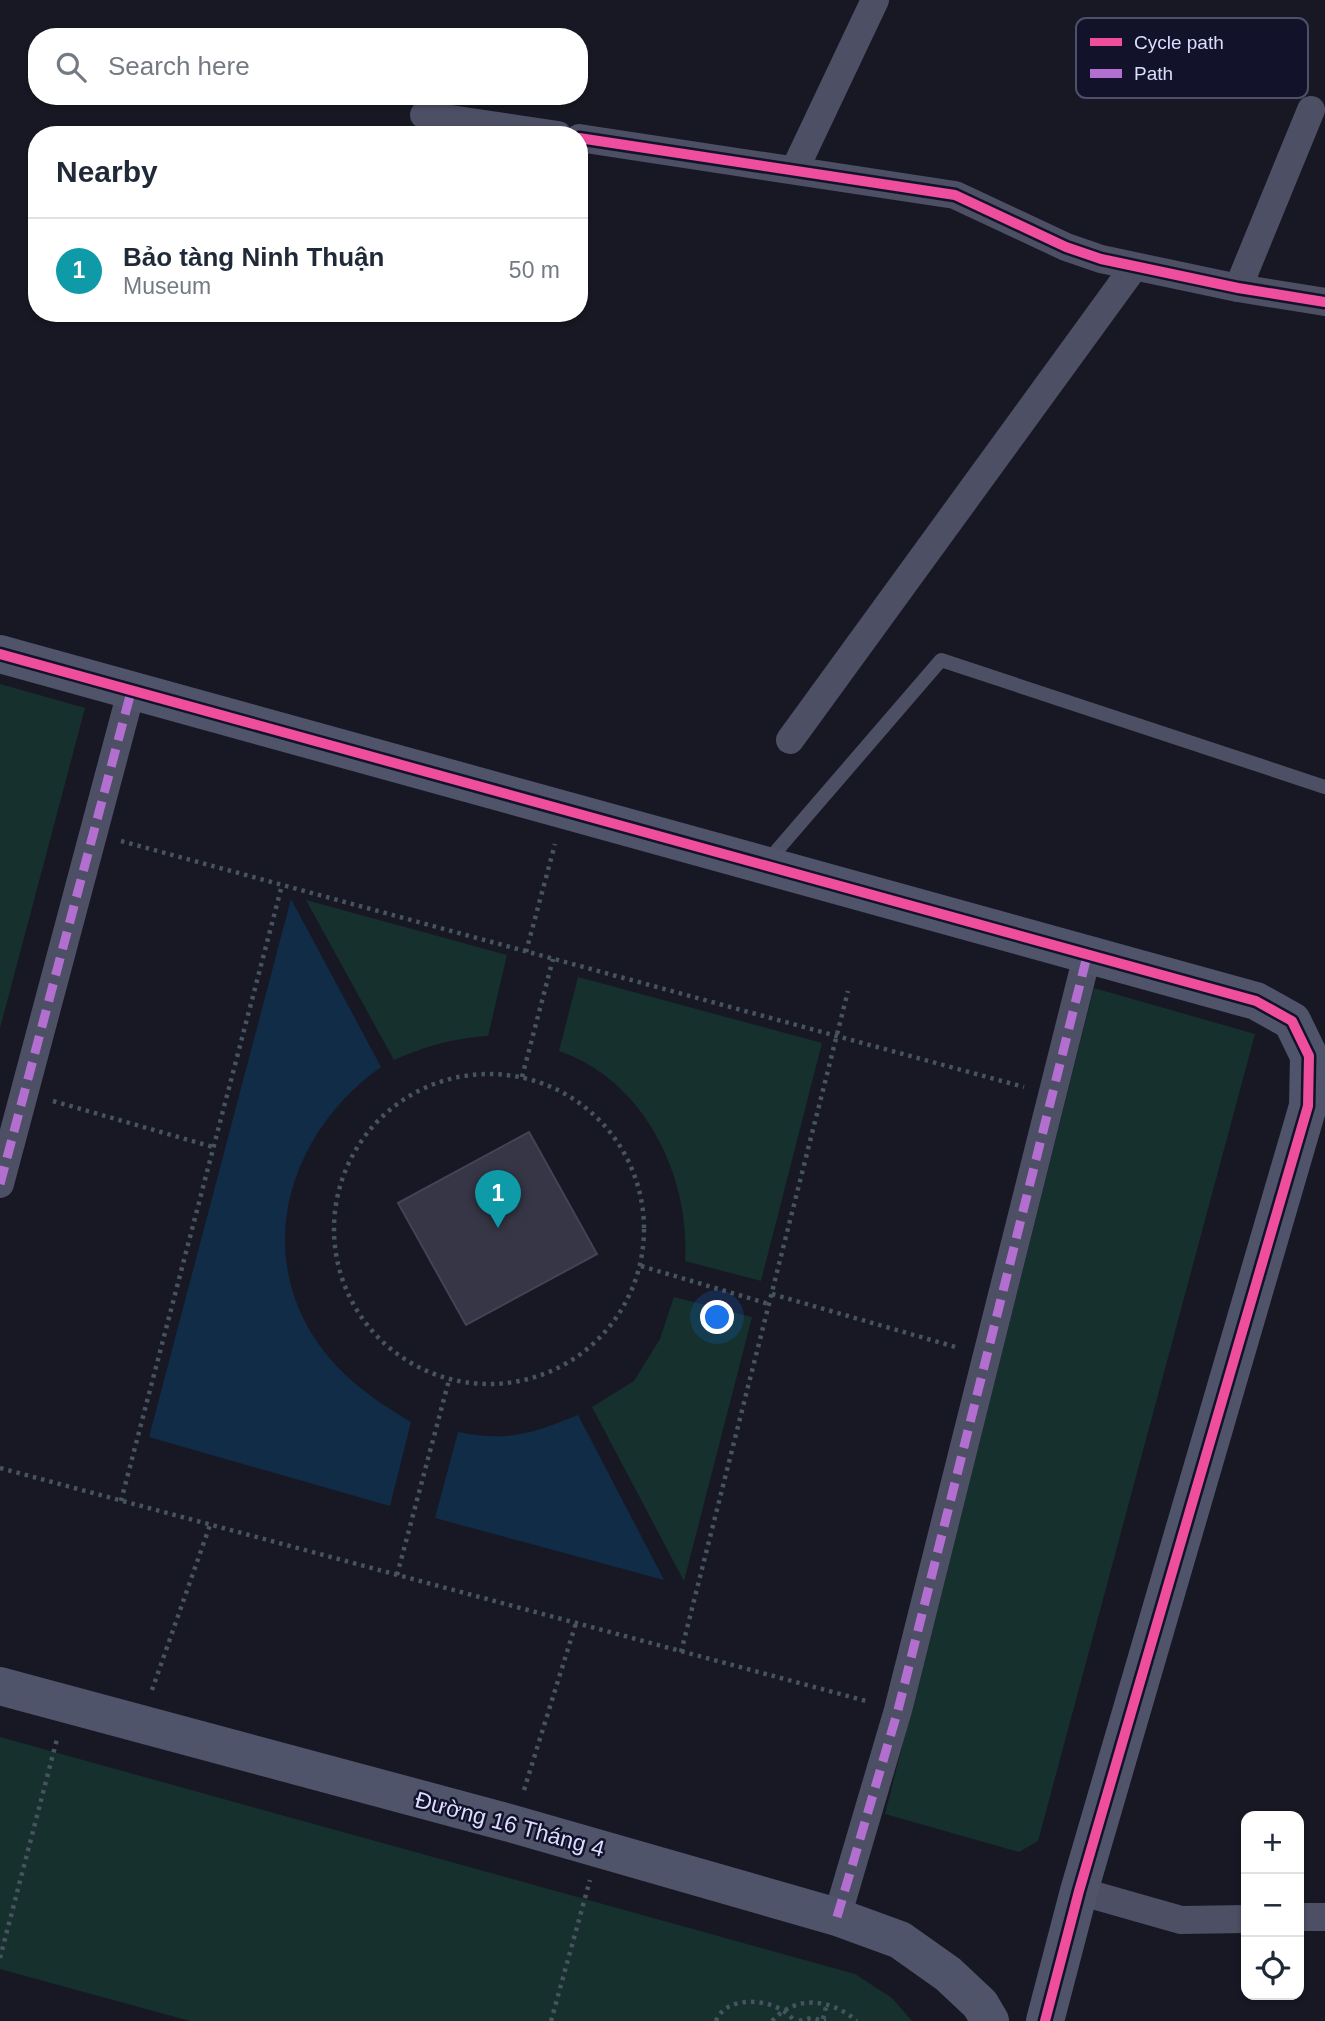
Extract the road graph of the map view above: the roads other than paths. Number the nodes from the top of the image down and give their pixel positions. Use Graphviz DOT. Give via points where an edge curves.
graph roads {
  1 [pos="875,0"];
  2 [pos="1311,110"];
  3 [pos="424,115"];
  4 [pos="498,126"];
  5 [pos="588,139"];
  6 [pos="795,169"];
  7 [pos="1134,267"];
  8 [pos="1238,288"];
  9 [pos="1325,302"];
  10 [pos="0,654"];
  11 [pos="131,692"];
  12 [pos="790,740"];
  13 [pos="1325,787"];
  14 [pos="763,866"];
  15 [pos="1087,956"];
  16 [pos="0,1184"];
  17 [pos="0,1686"];
  18 [pos="1079,1891"];
  19 [pos="836,1917"];
  20 [pos="1304,1917"];
  21 [pos="1325,1917"];
  22 [pos="1241,1919"];
  23 [pos="990,2021"];
  24 [pos="1045,2021"];
  1 -- 6 [label="street"];
  2 -- 8 [label="street"];
  3 -- 4 [label="street"];
  5 -- 6 [label="street"];
  6 -- 7 [label="street" via="954,195 1066,247"];
  7 -- 8 [label="street"];
  7 -- 12 [label="street"];
  8 -- 9 [label="street"];
  10 -- 11 [label="street"];
  11 -- 14 [label="street"];
  11 -- 16 [label="street"];
  13 -- 14 [label="lane" via="941,660"];
  14 -- 15 [label="street"];
  15 -- 18 [label="street" via="1256,1001 1292,1021 1310,1056 1308,1106"];
  15 -- 19 [label="street" via="898,1710"];
  17 -- 19 [label="street, Đường 16 Tháng 4"];
  18 -- 22 [label="street" via="1181,1920"];
  18 -- 24 [label="street"];
  19 -- 23 [label="street, Đường 16 Tháng 4" via="900,1940 948,1975 980,2004"];
  20 -- 21 [label="street"];
}
